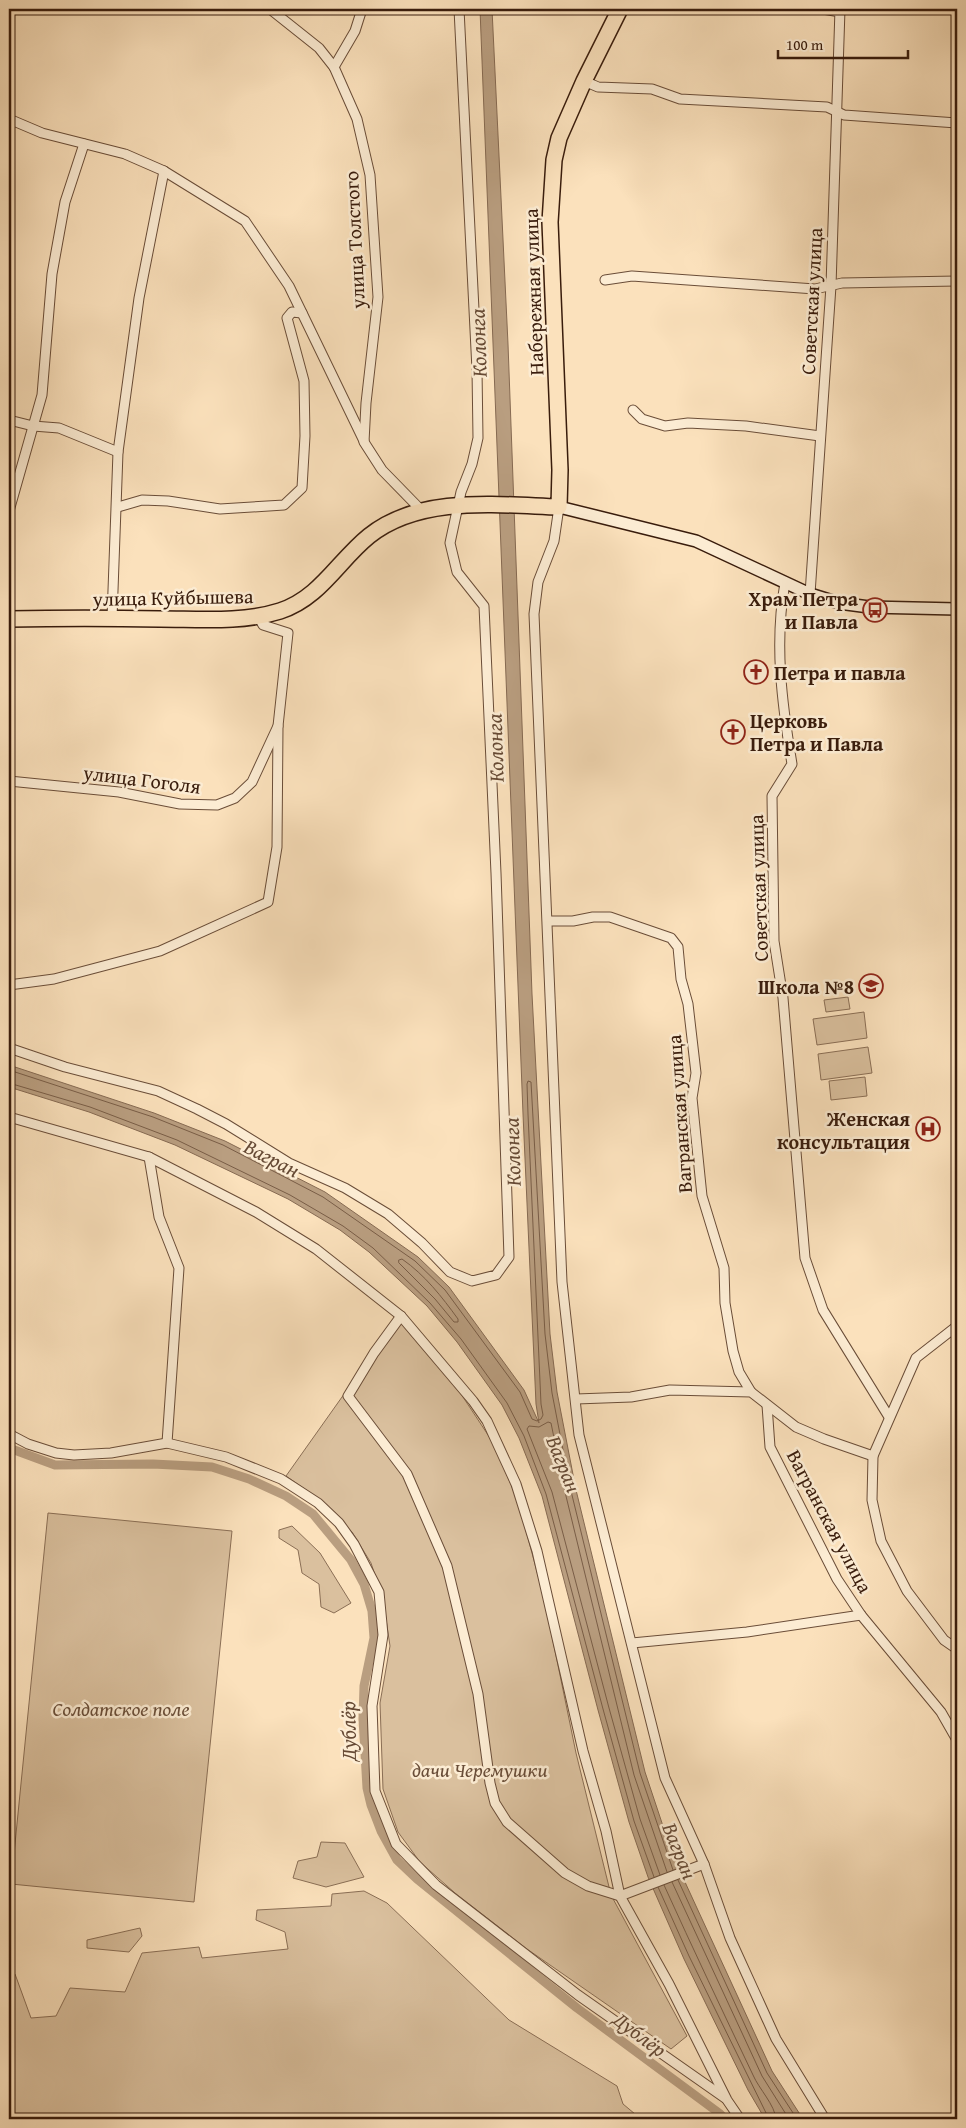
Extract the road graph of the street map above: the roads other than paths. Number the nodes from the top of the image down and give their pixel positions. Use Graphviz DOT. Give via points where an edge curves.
graph roads {
  1 [pos="270,9"];
  2 [pos="362,9"];
  3 [pos="459,9"];
  4 [pos="620,9"];
  5 [pos="823,9"];
  6 [pos="840,10"];
  7 [pos="334,67"];
  8 [pos="584,81"];
  9 [pos="837,112"];
  10 [pos="9,119"];
  11 [pos="957,122"];
  12 [pos="84,144"];
  13 [pos="164,171"];
  14 [pos="605,280"];
  15 [pos="957,281"];
  16 [pos="831,286"];
  17 [pos="302,313"];
  18 [pos="632,410"];
  19 [pos="9,420"];
  20 [pos="33,426"];
  21 [pos="820,436"];
  22 [pos="364,442"];
  23 [pos="118,452"];
  24 [pos="458,506"];
  25 [pos="118,507"];
  26 [pos="559,507"];
  27 [pos="9,511"];
  28 [pos="422,511"];
  29 [pos="785,583"];
  30 [pos="810,594"];
  31 [pos="957,609"];
  32 [pos="258,616"];
  33 [pos="112,618"];
  34 [pos="9,619"];
  35 [pos="278,726"];
  36 [pos="9,781"];
  37 [pos="548,921"];
  38 [pos="9,985"];
  39 [pos="9,1048"];
  40 [pos="9,1117"];
  41 [pos="149,1157"];
  42 [pos="401,1316"];
  43 [pos="957,1326"];
  44 [pos="751,1392"];
  45 [pos="576,1399"];
  46 [pos="767,1405"];
  47 [pos="889,1417"];
  48 [pos="9,1434"];
  49 [pos="166,1443"];
  50 [pos="873,1456"];
  51 [pos="862,1615"];
  52 [pos="632,1643"];
  53 [pos="957,1649"];
  54 [pos="957,1740"];
  55 [pos="704,1864"];
  56 [pos="622,1895"];
  57 [pos="727,2100"];
  58 [pos="740,2119"];
  59 [pos="825,2119"];
  1 -- 7 [label="street, улица Толстого" via="319,48"];
  2 -- 7 [label="street"];
  3 -- 24 [label="street" via="478,438"];
  4 -- 8 [label="highway, Набережная улица"];
  5 -- 6 [label="street"];
  6 -- 9 [label="street, Советская улица"];
  7 -- 22 [label="street, улица Толстого" via="357,119 370,175 378,297"];
  8 -- 9 [label="street" via="598,87 652,89 680,99 827,107"];
  8 -- 26 [label="highway, Набережная улица" via="559,138 550,201"];
  9 -- 11 [label="street" via="844,116"];
  9 -- 16 [label="street, Советская улица"];
  10 -- 12 [label="street" via="42,133"];
  12 -- 13 [label="street" via="125,154"];
  12 -- 20 [label="street" via="65,202 52,274 42,395"];
  13 -- 17 [label="street" via="245,221 289,286"];
  13 -- 23 [label="street" via="139,298"];
  14 -- 16 [label="street" via="632,276 815,290"];
  15 -- 16 [label="street" via="842,283"];
  16 -- 21 [label="street, Советская улица"];
  17 -- 22 [label="street"];
  17 -- 25 [label="street" via="292,312 287,318 304,381 306,436 302,488 284,505 220,509 142,500"];
  18 -- 21 [label="street" via="642,419 665,426 746,426"];
  19 -- 20 [label="street"];
  20 -- 23 [label="street" via="59,428"];
  20 -- 27 [label="street"];
  21 -- 30 [label="street, Советская улица"];
  22 -- 28 [label="street" via="382,470"];
  23 -- 25 [label="street"];
  24 -- 26 [label="highway, улица Куйбышева"];
  24 -- 28 [label="highway, улица Куйбышева"];
  24 -- 39 [label="street" via="450,543 457,572 484,606 489,675 509,1257 496,1276 472,1281 450,1272 388,1214 345,1188 289,1163 197,1109 158,1091 65,1068"];
  25 -- 33 [label="street"];
  26 -- 29 [label="main road" via="696,541"];
  26 -- 37 [label="street" via="554,541 538,582 534,614"];
  28 -- 32 [label="highway, улица Куйбышева" via="392,521 370,536 318,589 298,604"];
  29 -- 30 [label="main road"];
  29 -- 47 [label="street, Советская улица" via="780,621 781,694 792,764 772,796 774,941 783,998 805,1258 823,1310"];
  30 -- 31 [label="main road" via="868,607"];
  32 -- 33 [label="highway, улица Куйбышева"];
  32 -- 35 [label="street, улица Гоголя" via="263,625 288,633"];
  33 -- 34 [label="highway, улица Куйбышева"];
  35 -- 36 [label="street, улица Гоголя" via="252,782 235,798 217,805 180,804 119,792"];
  35 -- 38 [label="street" via="277,847 268,902 160,951 54,979"];
  37 -- 44 [label="street, Вагранская улица" via="610,917 671,938 678,947 696,1073 692,1098 702,1196 724,1268 725,1303 733,1352 739,1372"];
  37 -- 45 [label="street" via="562,1282"];
  40 -- 41 [label="street"];
  41 -- 42 [label="street" via="256,1212 309,1244"];
  41 -- 49 [label="street" via="159,1217 179,1268"];
  42 -- 56 [label="street" via="487,1421 516,1484"];
  42 -- 56 [label="street" via="348,1396 407,1474 447,1566 478,1694 495,1803 507,1822 565,1873 588,1886"];
  43 -- 47 [label="street" via="916,1358"];
  44 -- 45 [label="street" via="670,1390 631,1397"];
  44 -- 46 [label="street"];
  45 -- 52 [label="street" via="579,1435"];
  46 -- 50 [label="street" via="796,1428"];
  46 -- 51 [label="street, Вагранская улица" via="770,1447 837,1579"];
  47 -- 50 [label="street"];
  48 -- 49 [label="street" via="28,1444 74,1455 111,1453"];
  49 -- 57 [label="street" via="226,1457 281,1479 318,1503 339,1523 354,1544 379,1592 383,1634 372,1706 375,1791 396,1844 436,1885 578,1995"];
  50 -- 53 [label="street" via="872,1500 881,1541 907,1591 944,1640"];
  51 -- 52 [label="street" via="747,1632"];
  51 -- 54 [label="street, Вагранская улица" via="940,1712"];
  52 -- 55 [label="street" via="665,1778"];
  55 -- 56 [label="street"];
  55 -- 59 [label="street" via="730,1938 776,2039"];
  56 -- 57 [label="street"];
  57 -- 58 [label="street"];
}
